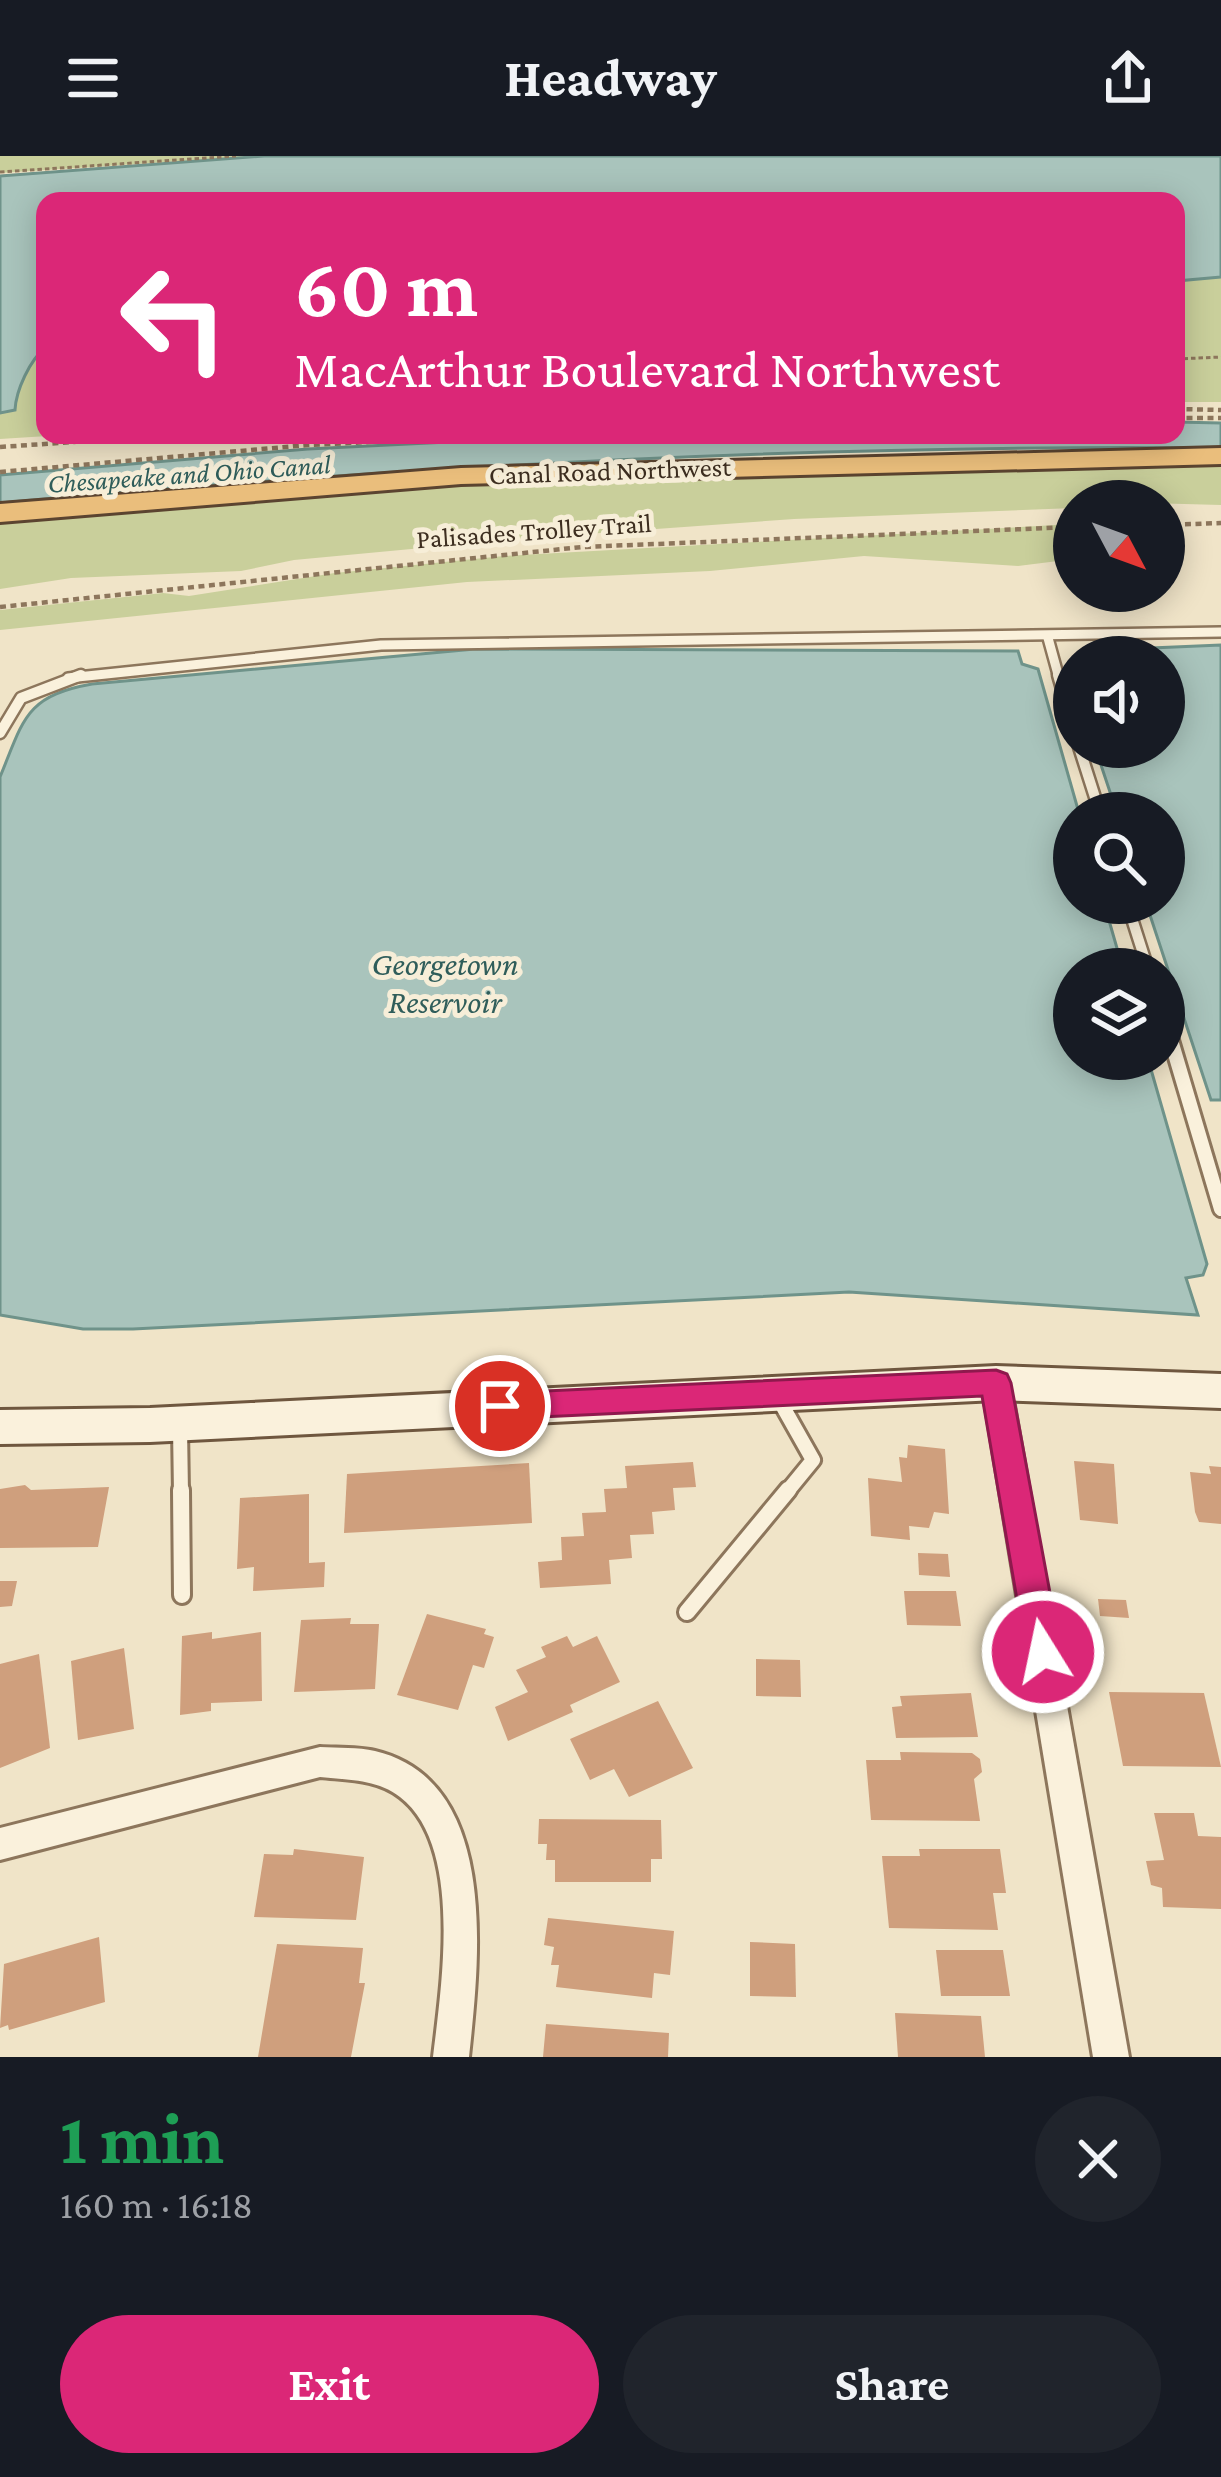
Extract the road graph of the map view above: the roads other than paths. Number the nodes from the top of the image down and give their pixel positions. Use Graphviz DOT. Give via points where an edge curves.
graph roads {
  1 [pos="1221,456"];
  2 [pos="0,513"];
  3 [pos="1221,632"];
  4 [pos="1048,638"];
  5 [pos="1053,656"];
  6 [pos="0,733"];
  7 [pos="1183,1080"];
  8 [pos="1221,1209"];
  9 [pos="996,1383"];
  10 [pos="774,1391"];
  11 [pos="1221,1391"];
  12 [pos="180,1424"];
  13 [pos="0,1427"];
  14 [pos="182,1594"];
  15 [pos="687,1612"];
  16 [pos="0,1844"];
  17 [pos="451,2057"];
  18 [pos="1111,2057"];
  1 -- 2 [label="highway, Canal Road Northwest" via="461,476"];
  3 -- 4 [label="lane"];
  4 -- 5 [label="lane"];
  4 -- 6 [label="lane" via="543,639 241,657 74,676 21,698"];
  7 -- 8 [label="lane"];
  9 -- 10 [label="main road"];
  9 -- 11 [label="main road"];
  9 -- 18 [label="street"];
  10 -- 12 [label="main road"];
  10 -- 15 [label="lane" via="813,1460"];
  12 -- 13 [label="main road"];
  12 -- 14 [label="lane"];
  16 -- 17 [label="street" via="320,1762 392,1773 428,1803 454,1849 459,1937"];
}
